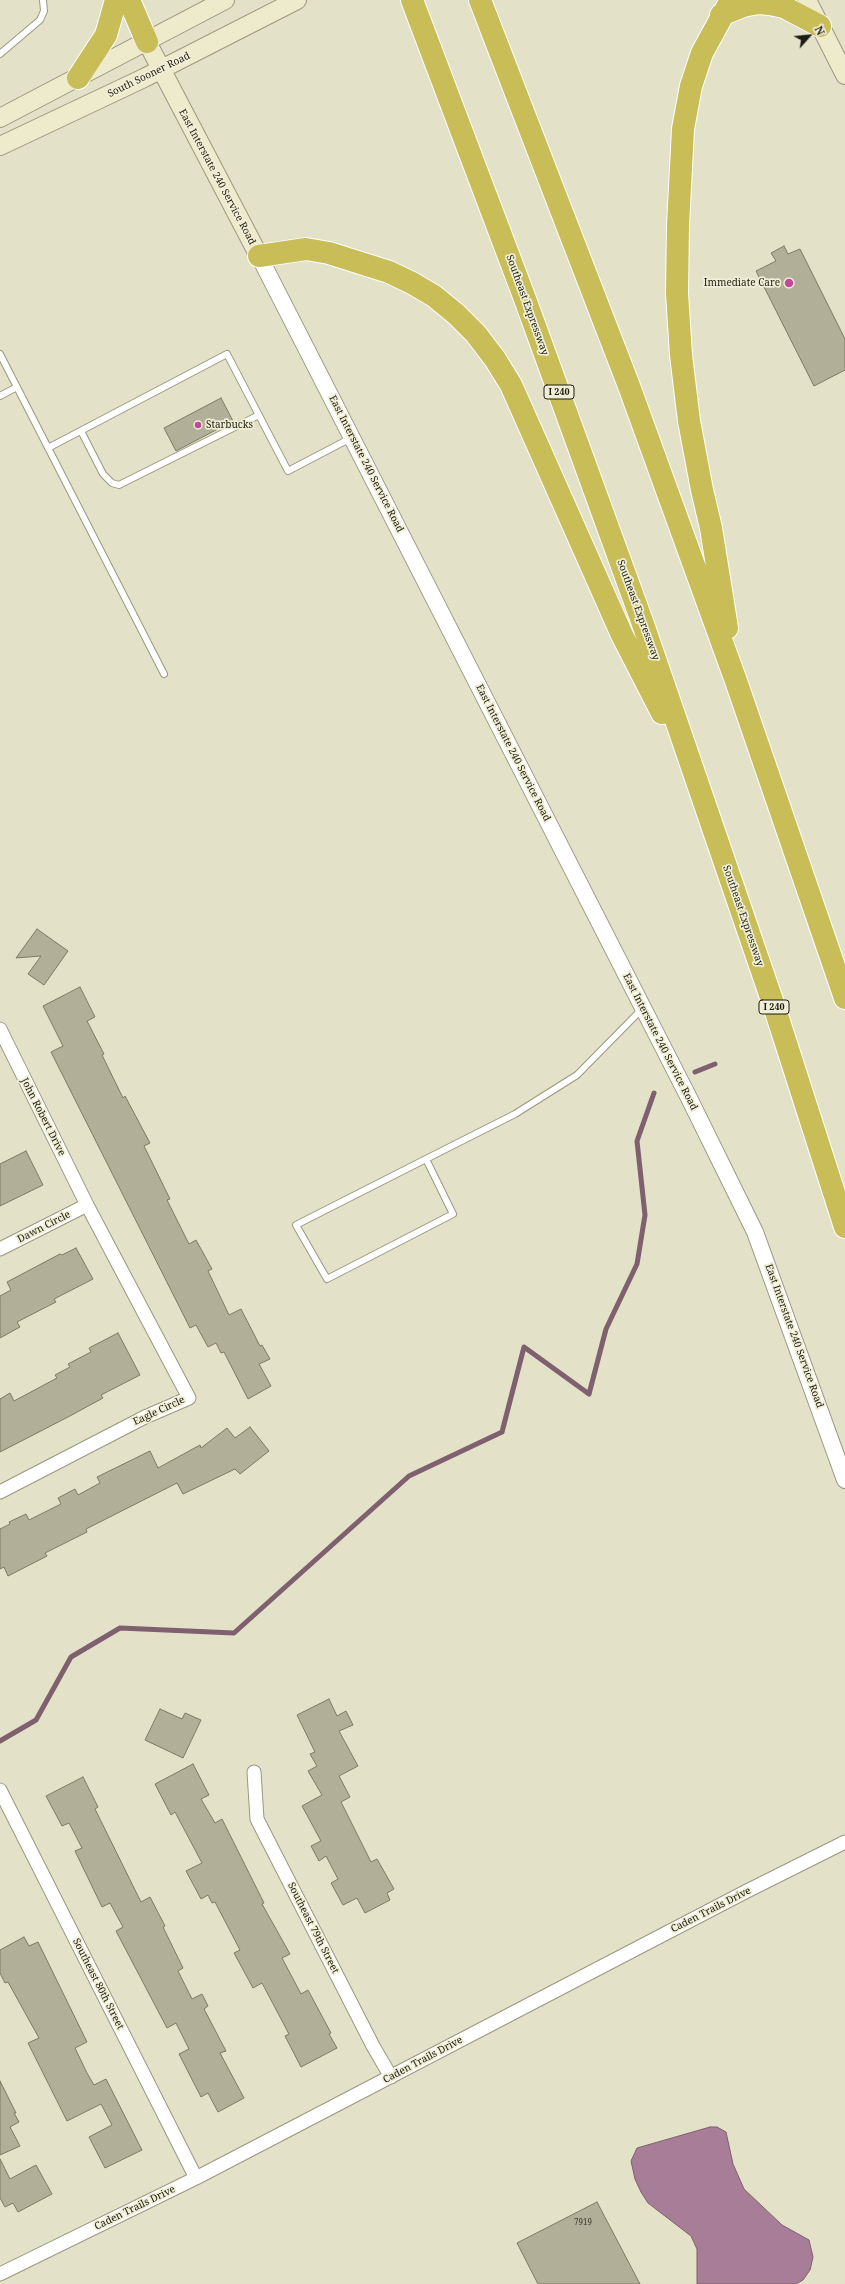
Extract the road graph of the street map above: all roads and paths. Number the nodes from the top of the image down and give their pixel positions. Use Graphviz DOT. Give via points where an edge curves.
graph roads {
  1 [pos="43,0"];
  2 [pos="116,0"];
  3 [pos="129,0"];
  4 [pos="225,0"];
  5 [pos="297,0"];
  6 [pos="412,0"];
  7 [pos="480,0"];
  8 [pos="807,0"];
  9 [pos="726,8"];
  10 [pos="820,26"];
  11 [pos="146,42"];
  12 [pos="0,54"];
  13 [pos="160,70"];
  14 [pos="845,75"];
  15 [pos="78,78"];
  16 [pos="0,118"];
  17 [pos="0,146"];
  18 [pos="259,256"];
  19 [pos="0,354"];
  20 [pos="17,387"];
  21 [pos="0,396"];
  22 [pos="259,415"];
  23 [pos="81,431"];
  24 [pos="352,438"];
  25 [pos="48,448"];
  26 [pos="164,674"];
  27 [pos="736,681"];
  28 [pos="699,788"];
  29 [pos="845,998"];
  30 [pos="643,1008"];
  31 [pos="0,1029"];
  32 [pos="426,1159"];
  33 [pos="87,1205"];
  34 [pos="845,1227"];
  35 [pos="0,1249"];
  36 [pos="845,1480"];
  37 [pos="0,1492"];
  38 [pos="254,1772"];
  39 [pos="0,1790"];
  40 [pos="845,1842"];
  41 [pos="391,2077"];
  42 [pos="196,2178"];
  43 [pos="0,2274"];
  1 -- 12 [label="lane" via="44,11 40,20"];
  2 -- 15 [label="highway" via="106,35"];
  3 -- 11 [label="highway"];
  4 -- 11 [label="main road"];
  5 -- 13 [label="main road, South Sooner Road"];
  6 -- 28 [label="highway, Southeast Expressway / I 240" via="533,321 643,624"];
  7 -- 27 [label="highway" via="629,386"];
  8 -- 10 [label="main road"];
  9 -- 10 [label="highway" via="758,3 770,4 784,7"];
  9 -- 27 [label="highway" via="702,53 691,86 683,129 676,294 689,421 711,528"];
  10 -- 14 [label="main road"];
  11 -- 13 [label="main road, East Interstate 240 Service Road"];
  11 -- 15 [label="main road"];
  13 -- 17 [label="main road, South Sooner Road"];
  13 -- 18 [label="main road, East Interstate 240 Service Road"];
  15 -- 16 [label="main road"];
  18 -- 24 [label="street, East Interstate 240 Service Road"];
  18 -- 28 [label="highway" via="306,250 329,253 389,272 434,296 476,334 511,386 622,635"];
  19 -- 20 [label="lane"];
  20 -- 21 [label="lane"];
  20 -- 25 [label="lane"];
  22 -- 23 [label="lane" via="119,485 112,483 103,474"];
  22 -- 23 [label="lane" via="227,354"];
  22 -- 24 [label="lane" via="288,471"];
  23 -- 25 [label="lane"];
  24 -- 30 [label="street, East Interstate 240 Service Road"];
  25 -- 26 [label="lane"];
  27 -- 29 [label="highway"];
  28 -- 34 [label="highway, Southeast Expressway / I 240"];
  30 -- 32 [label="lane" via="577,1075 515,1114"];
  30 -- 36 [label="street, East Interstate 240 Service Road" via="755,1232"];
  31 -- 33 [label="street, John Robert Drive"];
  32 -- 32 [label="lane" via="296,1225 327,1279 453,1214"];
  33 -- 35 [label="street, Dawn Circle"];
  33 -- 37 [label="street, Eagle Circle" via="189,1398 145,1417"];
  38 -- 41 [label="street, Southeast 79th Street" via="257,1819 369,2039"];
  39 -- 42 [label="street, Southeast 80th Street"];
  40 -- 41 [label="street, Caden Trails Drive"];
  41 -- 42 [label="street, Caden Trails Drive"];
  42 -- 43 [label="street, Caden Trails Drive"];
}
